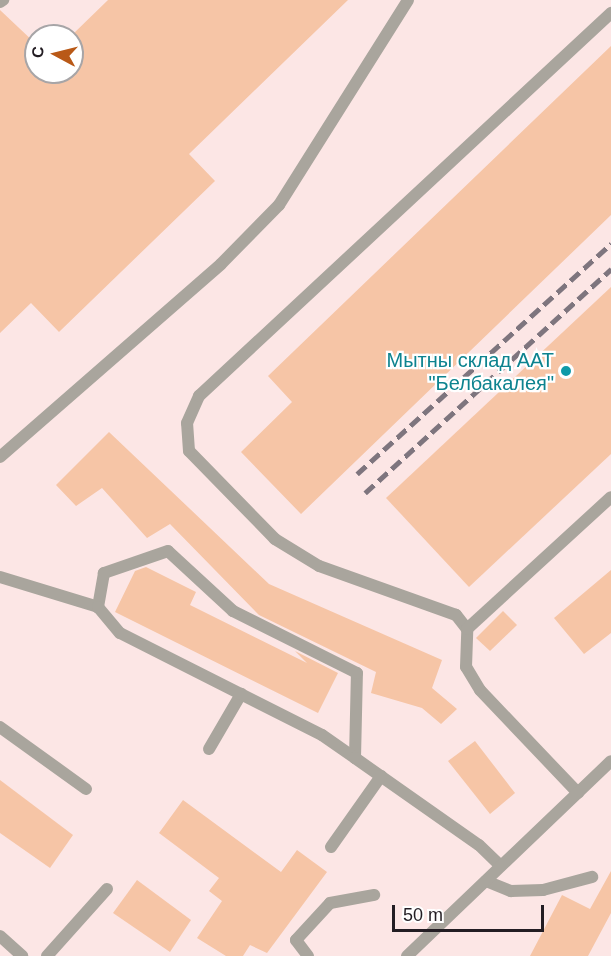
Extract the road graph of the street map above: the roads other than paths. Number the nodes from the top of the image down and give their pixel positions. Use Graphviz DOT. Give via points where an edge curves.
graph roads {
  1 [pos="408,0"];
  2 [pos="611,13"];
  3 [pos="0,456"];
  4 [pos="611,497"];
  5 [pos="0,577"];
  6 [pos="98,607"];
  7 [pos="467,630"];
  8 [pos="241,694"];
  9 [pos="0,728"];
  10 [pos="209,749"];
  11 [pos="355,758"];
  12 [pos="611,760"];
  13 [pos="381,776"];
  14 [pos="86,789"];
  15 [pos="578,793"];
  16 [pos="331,847"];
  17 [pos="501,866"];
  18 [pos="592,877"];
  19 [pos="486,880"];
  20 [pos="107,890"];
  21 [pos="374,895"];
  22 [pos="0,936"];
  23 [pos="22,956"];
  24 [pos="47,956"];
  25 [pos="308,956"];
  26 [pos="407,956"];
  1 -- 3 [label="lane" via="279,206 221,264"];
  2 -- 7 [label="lane" via="199,396 187,423 189,451 275,539 319,566 456,615"];
  4 -- 7 [label="lane"];
  5 -- 6 [label="lane"];
  6 -- 8 [label="lane" via="120,633"];
  6 -- 11 [label="lane" via="104,573 168,551 233,610 357,673"];
  7 -- 15 [label="lane" via="466,668 480,690"];
  8 -- 10 [label="lane"];
  8 -- 11 [label="lane"];
  9 -- 14 [label="lane"];
  11 -- 13 [label="lane"];
  12 -- 15 [label="lane"];
  13 -- 16 [label="lane"];
  13 -- 17 [label="lane"];
  15 -- 17 [label="lane"];
  17 -- 19 [label="lane"];
  18 -- 19 [label="lane" via="543,890 511,891"];
  19 -- 26 [label="lane"];
  20 -- 24 [label="lane"];
  21 -- 25 [label="lane" via="330,903 296,940"];
  22 -- 23 [label="lane"];
}
